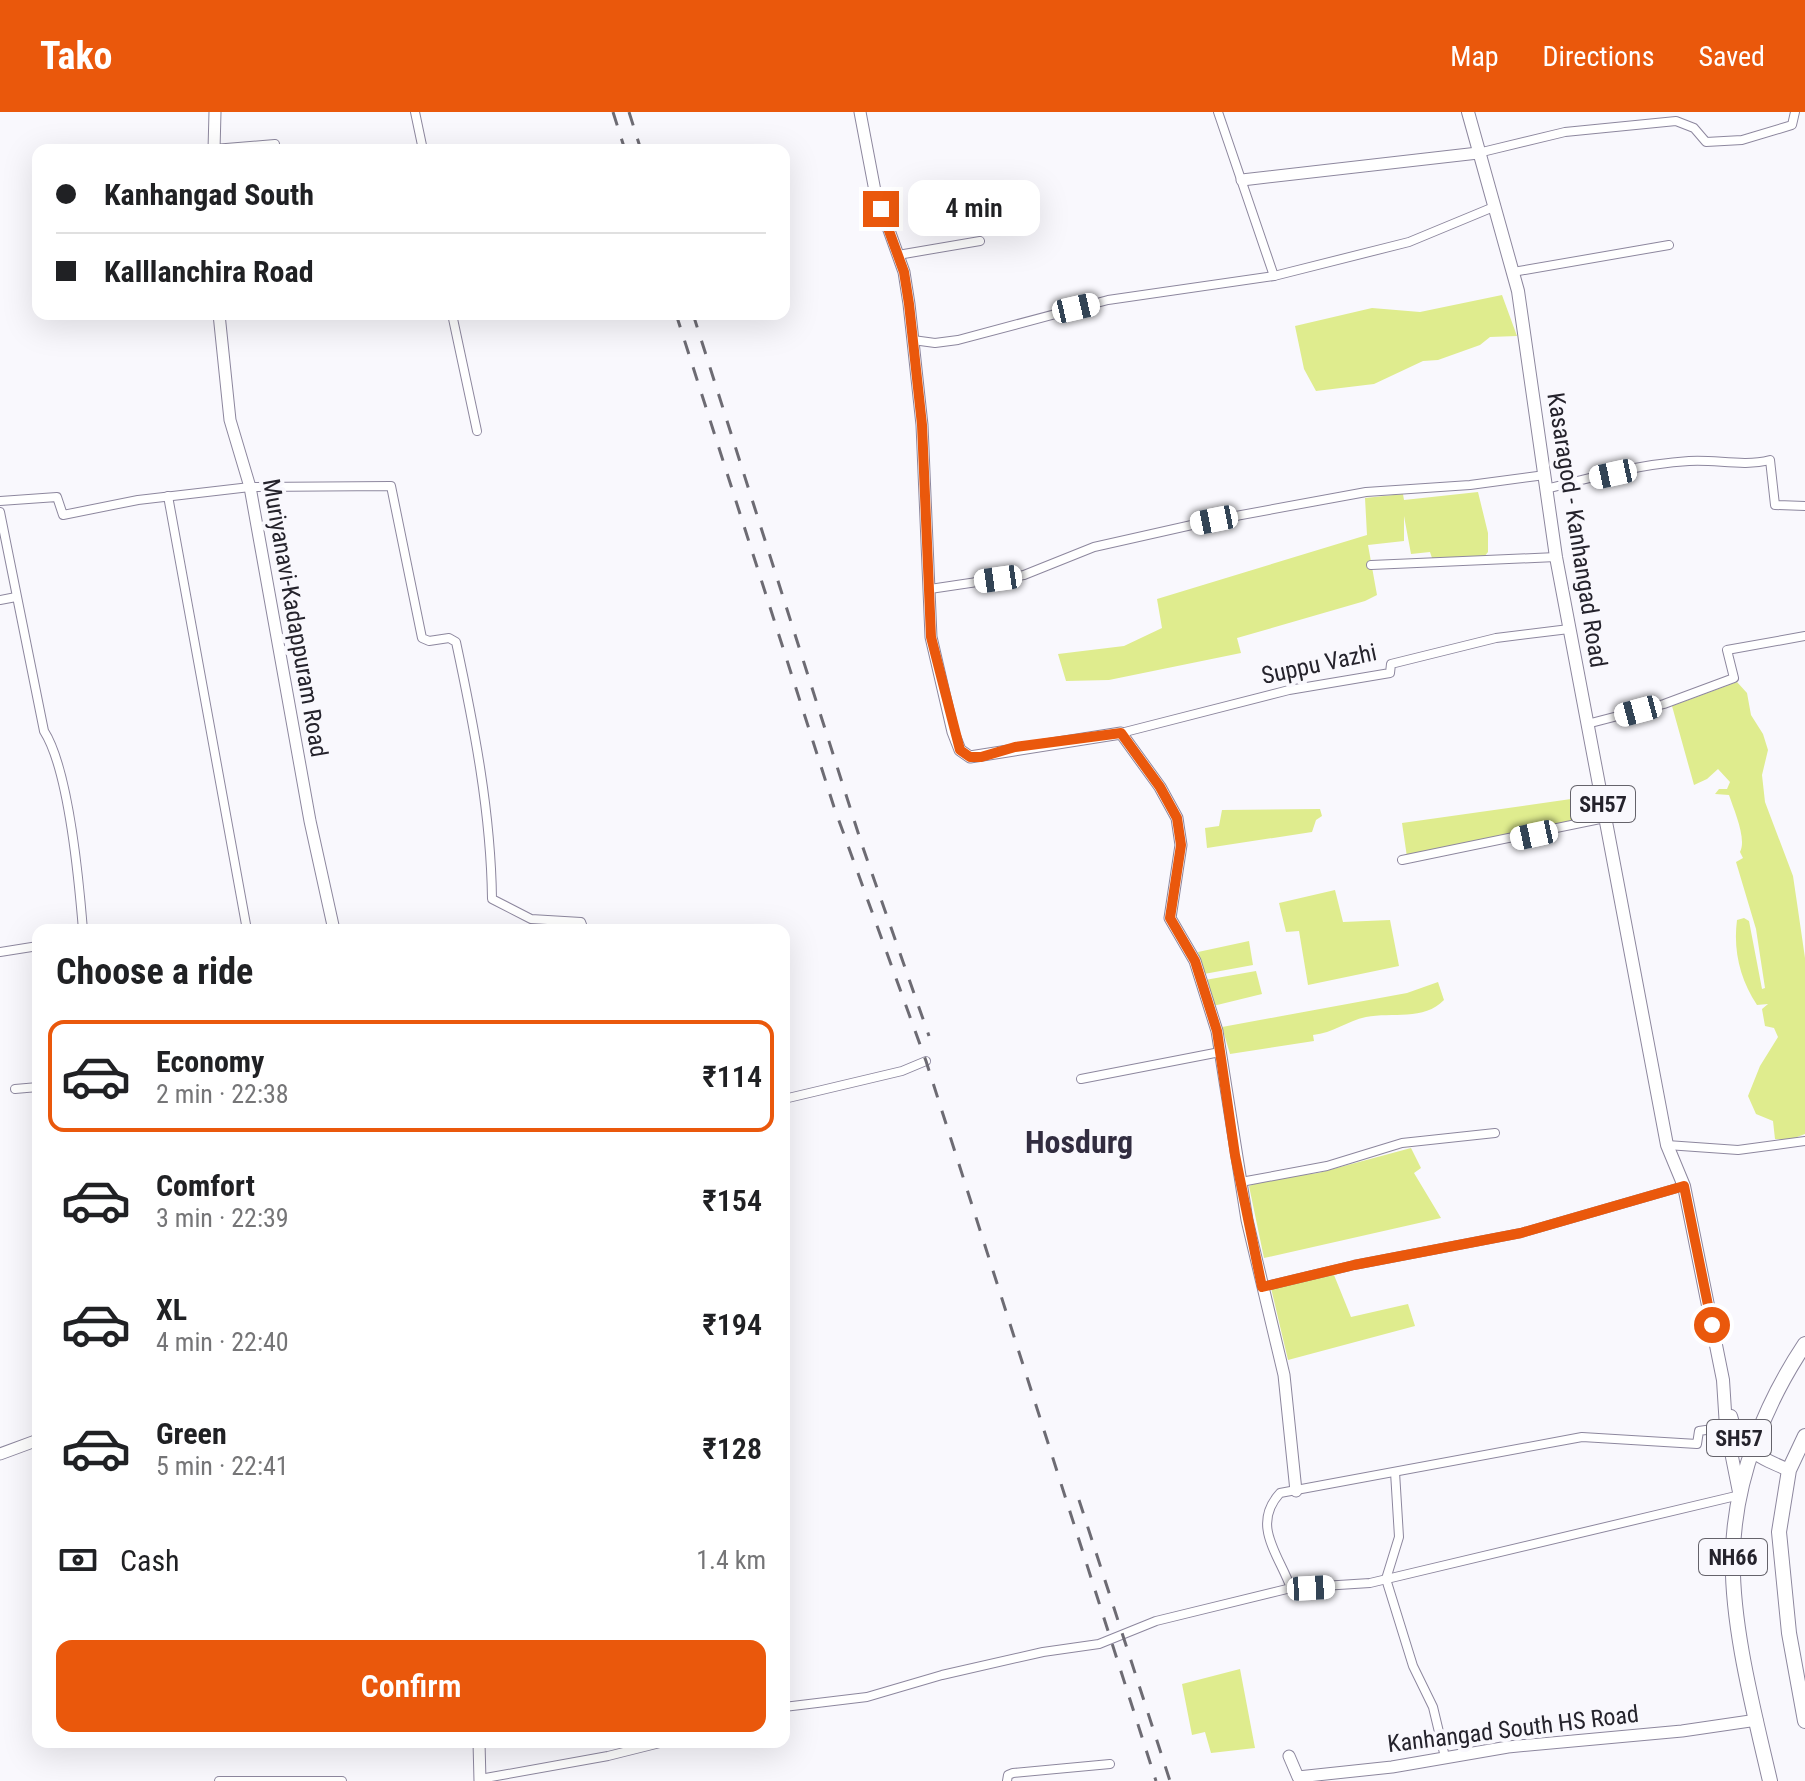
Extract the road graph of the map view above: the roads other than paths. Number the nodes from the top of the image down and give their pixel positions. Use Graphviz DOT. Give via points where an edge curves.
graph roads {
  1 [pos="215,112"];
  2 [pos="415,112"];
  3 [pos="860,112"];
  4 [pos="1218,112"];
  5 [pos="1468,112"];
  6 [pos="1795,112"];
  7 [pos="214,144"];
  8 [pos="422,144"];
  9 [pos="1478,153"];
  10 [pos="1242,180"];
  11 [pos="1496,206"];
  12 [pos="980,241"];
  13 [pos="1669,245"];
  14 [pos="898,255"];
  15 [pos="1513,272"];
  16 [pos="1274,276"];
  17 [pos="220,320"];
  18 [pos="453,320"];
  19 [pos="913,340"];
  20 [pos="477,431"];
  21 [pos="1545,475"];
  22 [pos="250,487"];
  23 [pos="1546,489"];
  24 [pos="168,496"];
  25 [pos="0,501"];
  26 [pos="1805,506"];
  27 [pos="0,512"];
  28 [pos="1556,557"];
  29 [pos="1371,565"];
  30 [pos="930,589"];
  31 [pos="16,597"];
  32 [pos="0,600"];
  33 [pos="1569,629"];
  34 [pos="1805,636"];
  35 [pos="1587,724"];
  36 [pos="1121,733"];
  37 [pos="1605,818"];
  38 [pos="1402,860"];
  39 [pos="82,924"];
  40 [pos="246,924"];
  41 [pos="333,924"];
  42 [pos="582,924"];
  43 [pos="32,947"];
  44 [pos="0,952"];
  45 [pos="1220,1052"];
  46 [pos="926,1061"];
  47 [pos="1081,1079"];
  48 [pos="32,1088"];
  49 [pos="15,1089"];
  50 [pos="790,1098"];
  51 [pos="1495,1133"];
  52 [pos="1805,1141"];
  53 [pos="1667,1145"];
  54 [pos="1241,1182"];
  55 [pos="1684,1186"];
  56 [pos="1262,1287"];
  57 [pos="1805,1344"];
  58 [pos="1723,1380"];
  59 [pos="1726,1427"];
  60 [pos="1805,1436"];
  61 [pos="32,1442"];
  62 [pos="0,1454"];
  63 [pos="1752,1454"];
  64 [pos="1789,1470"];
  65 [pos="1395,1472"];
  66 [pos="1296,1491"];
  67 [pos="1740,1495"];
  68 [pos="1386,1579"];
  69 [pos="1291,1588"];
  70 [pos="790,1706"];
  71 [pos="1757,1720"];
  72 [pos="1805,1721"];
  73 [pos="479,1748"];
  74 [pos="640,1748"];
  75 [pos="1289,1756"];
  76 [pos="1445,1757"];
  77 [pos="1110,1764"];
  78 [pos="1363,1775"];
  79 [pos="480,1780"];
  80 [pos="219,1781"];
  81 [pos="342,1781"];
  82 [pos="1007,1781"];
  83 [pos="1770,1781"];
  1 -- 7 [label="street"];
  2 -- 8 [label="street"];
  3 -- 14 [label="street" via="875,191"];
  4 -- 10 [label="street"];
  5 -- 9 [label="main road, Kasaragod - Kanhangad Road / SH57"];
  6 -- 9 [label="street" via="1792,125 1720,143 1706,142 1694,128 1676,121 1565,132"];
  9 -- 10 [label="street"];
  9 -- 11 [label="main road, Kasaragod - Kanhangad Road / SH57"];
  10 -- 16 [label="street"];
  11 -- 15 [label="main road, Kasaragod - Kanhangad Road / SH57"];
  11 -- 16 [label="street" via="1409,242"];
  12 -- 14 [label="street"];
  13 -- 15 [label="street"];
  14 -- 19 [label="street"];
  15 -- 21 [label="main road, Kasaragod - Kanhangad Road / SH57"];
  16 -- 19 [label="street" via="1108,300 958,340"];
  17 -- 22 [label="street, Muriyanavi-Kadappuram Road" via="230,420"];
  18 -- 20 [label="street"];
  19 -- 30 [label="street"];
  21 -- 23 [label="main road, Kasaragod - Kanhangad Road / SH57"];
  21 -- 30 [label="street" via="1366,492 1214,520 1094,547 1024,575"];
  22 -- 24 [label="street"];
  22 -- 41 [label="street, Muriyanavi-Kadappuram Road"];
  22 -- 42 [label="street" via="391,486 422,638 456,642 473,720 491,849 492,899 531,919 572,919"];
  23 -- 26 [label="street" via="1659,464 1716,460 1750,465 1770,460 1775,505"];
  23 -- 28 [label="main road, Kasaragod - Kanhangad Road / SH57"];
  24 -- 25 [label="street" via="63,515 57,497"];
  24 -- 40 [label="street"];
  27 -- 31 [label="street"];
  28 -- 29 [label="street"];
  28 -- 33 [label="main road, Kasaragod - Kanhangad Road / SH57"];
  30 -- 36 [label="street" via="931,637 960,750 981,757 1015,747"];
  31 -- 32 [label="street"];
  31 -- 39 [label="street" via="44,731 62,788"];
  33 -- 35 [label="main road, Kasaragod - Kanhangad Road / SH57"];
  33 -- 36 [label="street, Suppu Vazhi" via="1496,638 1391,664 1390,673 1289,690"];
  34 -- 35 [label="street" via="1727,650 1734,678"];
  35 -- 37 [label="main road, Kasaragod - Kanhangad Road / SH57"];
  36 -- 45 [label="street" via="1177,818 1181,845 1170,918 1195,961"];
  37 -- 38 [label="street"];
  37 -- 53 [label="main road, Kasaragod - Kanhangad Road / SH57"];
  43 -- 44 [label="street"];
  45 -- 47 [label="street"];
  45 -- 54 [label="street"];
  46 -- 50 [label="street"];
  48 -- 49 [label="street"];
  51 -- 54 [label="street" via="1402,1143 1327,1166"];
  52 -- 53 [label="street" via="1738,1150"];
  53 -- 55 [label="main road, Kasaragod - Kanhangad Road / SH57"];
  54 -- 56 [label="street"];
  55 -- 56 [label="street" via="1521,1233"];
  55 -- 58 [label="main road, Kasaragod - Kanhangad Road / SH57"];
  56 -- 66 [label="street" via="1284,1375"];
  57 -- 63 [label="highway, NH66" via="1781,1379"];
  58 -- 59 [label="main road, Kasaragod - Kanhangad Road / SH57"];
  58 -- 63 [label="main road, Kasaragod - Kanhangad Road / SH57" via="1733,1424"];
  59 -- 65 [label="street" via="1699,1431 1697,1444 1582,1437"];
  59 -- 67 [label="main road, Kasaragod - Kanhangad Road / SH57"];
  60 -- 64 [label="highway, NH66"];
  61 -- 62 [label="street"];
  63 -- 64 [label="main road, SH57"];
  63 -- 67 [label="highway, NH66"];
  64 -- 72 [label="highway, NH66" via="1779,1532"];
  65 -- 66 [label="street"];
  65 -- 68 [label="street" via="1399,1537"];
  66 -- 69 [label="street" via="1280,1493 1268,1506 1264,1525"];
  67 -- 68 [label="street"];
  67 -- 71 [label="highway, NH66" via="1733,1553 1741,1638"];
  68 -- 69 [label="street"];
  68 -- 76 [label="street" via="1413,1666 1433,1707"];
  69 -- 70 [label="street" via="1156,1621 1099,1644 942,1675 867,1697"];
  71 -- 76 [label="street, Kanhangad South HS Road"];
  71 -- 83 [label="highway, NH66"];
  73 -- 79 [label="street"];
  74 -- 79 [label="street"];
  75 -- 78 [label="street, Kanhangad South HS Road" via="1298,1777"];
  76 -- 78 [label="street, Kanhangad South HS Road"];
  77 -- 82 [label="street" via="1013,1773"];
  80 -- 81 [label="street"];
}
